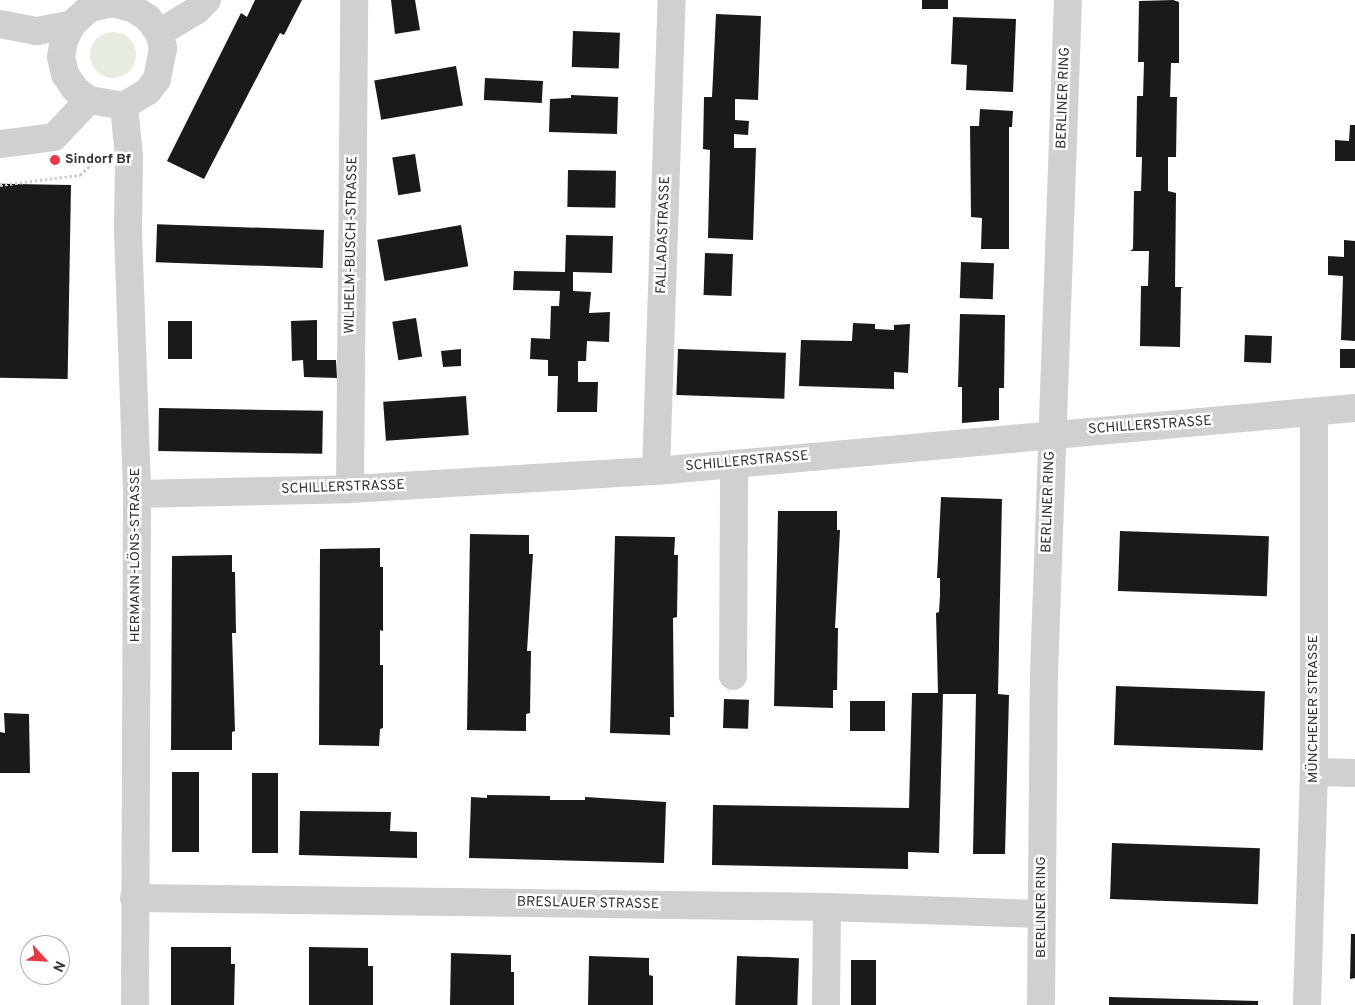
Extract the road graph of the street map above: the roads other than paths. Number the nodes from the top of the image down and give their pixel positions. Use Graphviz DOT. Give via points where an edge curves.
graph roads {
  1 [pos="207,0"];
  2 [pos="354,0"];
  3 [pos="672,0"];
  4 [pos="1068,0"];
  5 [pos="114,2"];
  6 [pos="0,24"];
  7 [pos="72,24"];
  8 [pos="159,33"];
  9 [pos="89,100"];
  10 [pos="124,106"];
  11 [pos="0,144"];
  12 [pos="1355,408"];
  13 [pos="1314,413"];
  14 [pos="1051,434"];
  15 [pos="734,464"];
  16 [pos="656,471"];
  17 [pos="350,489"];
  18 [pos="137,494"];
  19 [pos="733,676"];
  20 [pos="1314,772"];
  21 [pos="1355,773"];
  22 [pos="134,898"];
  23 [pos="827,907"];
  24 [pos="1042,914"];
  25 [pos="135,1005"];
  26 [pos="826,1005"];
  27 [pos="1041,1005"];
  28 [pos="1307,1005"];
  1 -- 8 [label="street" via="197,10"];
  2 -- 17 [label="street, WILHELM-BUSCH-STRASSE"];
  3 -- 16 [label="street, FALLADASTRASSE"];
  4 -- 14 [label="street, BERLINER RING"];
  5 -- 7 [label="street" via="90,8"];
  5 -- 8 [label="street" via="148,18"];
  6 -- 7 [label="street" via="37,32"];
  7 -- 9 [label="street" via="64,40 61,57 65,74 75,89"];
  8 -- 10 [label="street" via="163,48 157,78 148,91"];
  9 -- 10 [label="street"];
  9 -- 11 [label="street" via="54,137"];
  10 -- 18 [label="street, HERMANN-LÖNS-STRASSE" via="129,156 128,231"];
  12 -- 13 [label="street, SCHILLERSTRASSE"];
  13 -- 14 [label="street, SCHILLERSTRASSE"];
  13 -- 20 [label="street, MÜNCHENER STRASSE"];
  14 -- 15 [label="street, SCHILLERSTRASSE"];
  14 -- 24 [label="street, BERLINER RING" via="1044,673"];
  15 -- 16 [label="street, SCHILLERSTRASSE"];
  15 -- 19 [label="street"];
  16 -- 17 [label="street, SCHILLERSTRASSE"];
  17 -- 18 [label="street, SCHILLERSTRASSE"];
  18 -- 22 [label="street, HERMANN-LÖNS-STRASSE"];
  20 -- 21 [label="street"];
  20 -- 28 [label="street, MÜNCHENER STRASSE"];
  22 -- 23 [label="street, BRESLAUER STRASSE"];
  22 -- 25 [label="street, HERMANN-LÖNS-STRASSE"];
  23 -- 24 [label="street, BRESLAUER STRASSE"];
  23 -- 26 [label="street"];
  24 -- 27 [label="street, BERLINER RING"];
}
